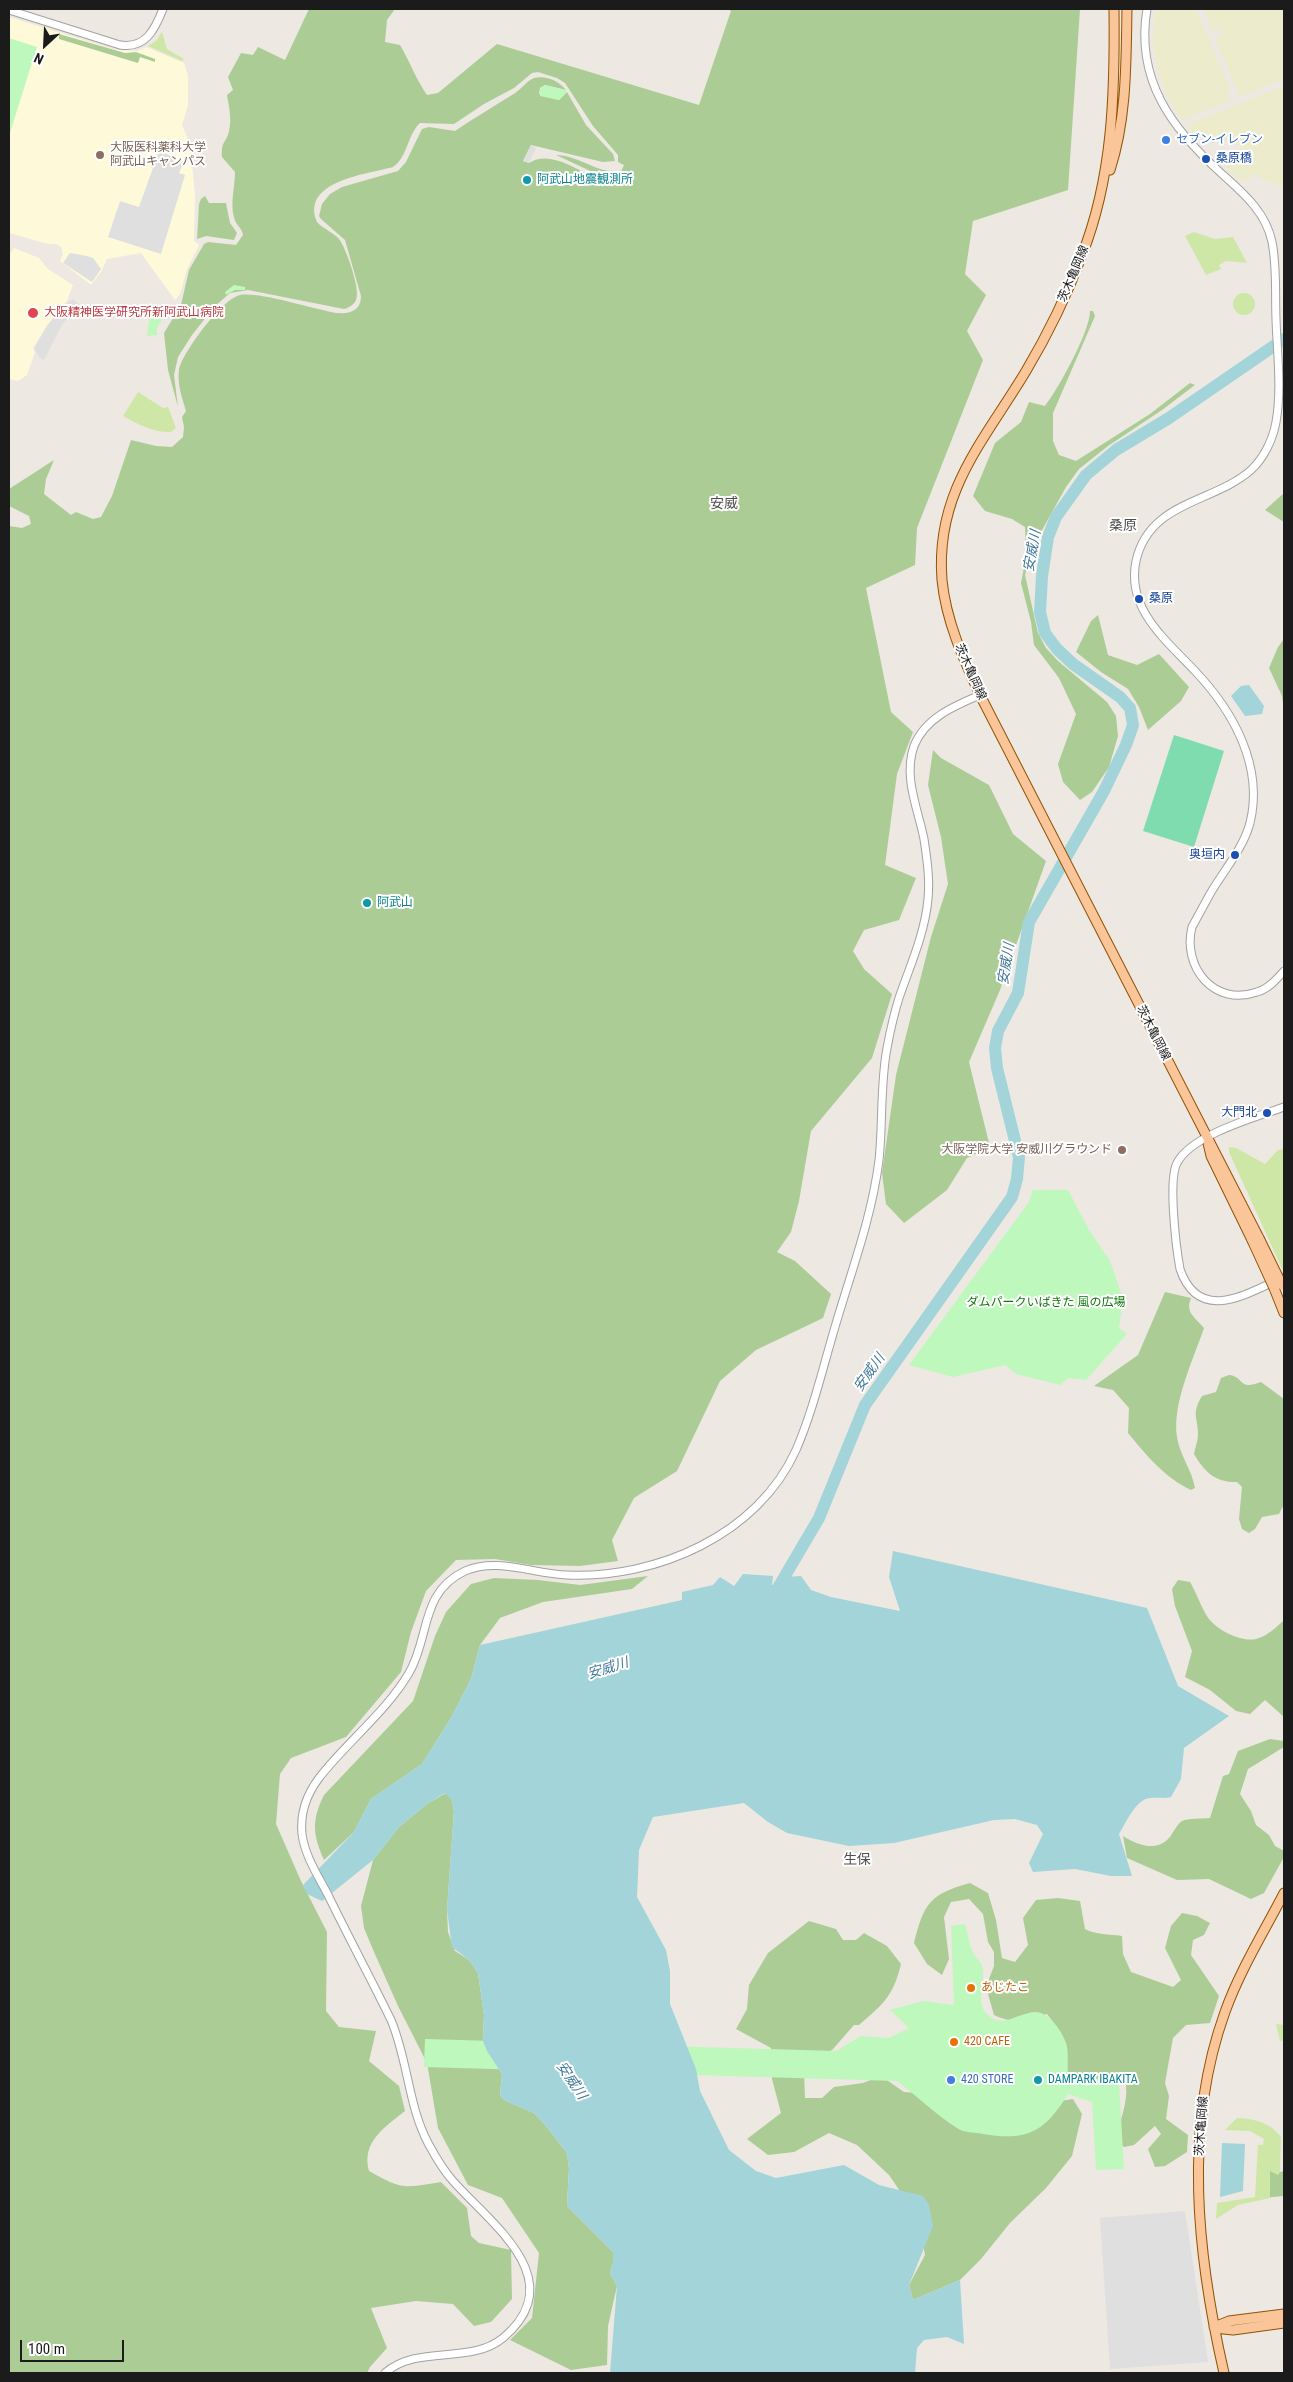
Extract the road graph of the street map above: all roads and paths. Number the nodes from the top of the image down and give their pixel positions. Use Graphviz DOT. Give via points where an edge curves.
graph roads {
  1 [pos="163,9"];
  2 [pos="1114,9"];
  3 [pos="1127,9"];
  4 [pos="1147,9"];
  5 [pos="9,10"];
  6 [pos="1102,191"];
  7 [pos="1276,421"];
  8 [pos="1284,422"];
  9 [pos="980,695"];
  10 [pos="1284,971"];
  11 [pos="1284,1107"];
  12 [pos="1207,1138"];
  13 [pos="1281,1285"];
  14 [pos="1284,1313"];
  15 [pos="1284,1893"];
  16 [pos="1284,2314"];
  17 [pos="1284,2324"];
  18 [pos="1214,2327"];
  19 [pos="385,2373"];
  20 [pos="1224,2373"];
  1 -- 5 [label="street" via="149,36 141,43 129,46"];
  2 -- 6 [label="main road, 茨木亀岡線" via="1113,93"];
  3 -- 6 [label="main road, 茨木亀岡線" via="1122,113 1113,160"];
  4 -- 7 [label="street" via="1144,42 1147,63 1155,87 1176,127 1254,205 1268,228 1275,259"];
  6 -- 9 [label="main road, 茨木亀岡線" via="1089,239 1055,319 961,474 946,523 942,565 944,590 963,658"];
  7 -- 8 [label="street"];
  7 -- 10 [label="street" via="1266,451 1250,470 1224,487 1168,514 1153,528 1142,543 1135,581 1149,621 1197,672 1229,715 1246,747 1252,772 1253,800 1249,826 1192,927 1189,938 1191,958 1208,983 1236,994 1258,992"];
  9 -- 12 [label="main road, 茨木亀岡線"];
  9 -- 19 [label="street" via="930,723 914,747 910,774 929,874 925,919 898,1003 885,1061 878,1161 868,1216 793,1456 776,1483 746,1515 724,1532 692,1550 646,1567 601,1574 563,1575 505,1566 479,1567 463,1572 441,1590 427,1616 421,1644 408,1675 315,1785 306,1801 302,1822 307,1854 398,2036 421,2128 441,2164 514,2244 522,2258 529,2287 522,2316 501,2339 466,2352 409,2360"];
  11 -- 12 [label="street" via="1228,1126"];
  12 -- 13 [label="main road, 茨木亀岡線, bridge"];
  12 -- 13 [label="street" via="1192,1147 1178,1162 1173,1181 1178,1258 1183,1279 1200,1296 1220,1301"];
  13 -- 14 [label="main road, 茨木亀岡線"];
  15 -- 18 [label="main road, 茨木亀岡線" via="1231,1996 1215,2042 1204,2091 1199,2194 1205,2274"];
  16 -- 18 [label="main road" via="1229,2320"];
  17 -- 18 [label="main road" via="1233,2330"];
  18 -- 20 [label="main road, 茨木亀岡線"];
}
